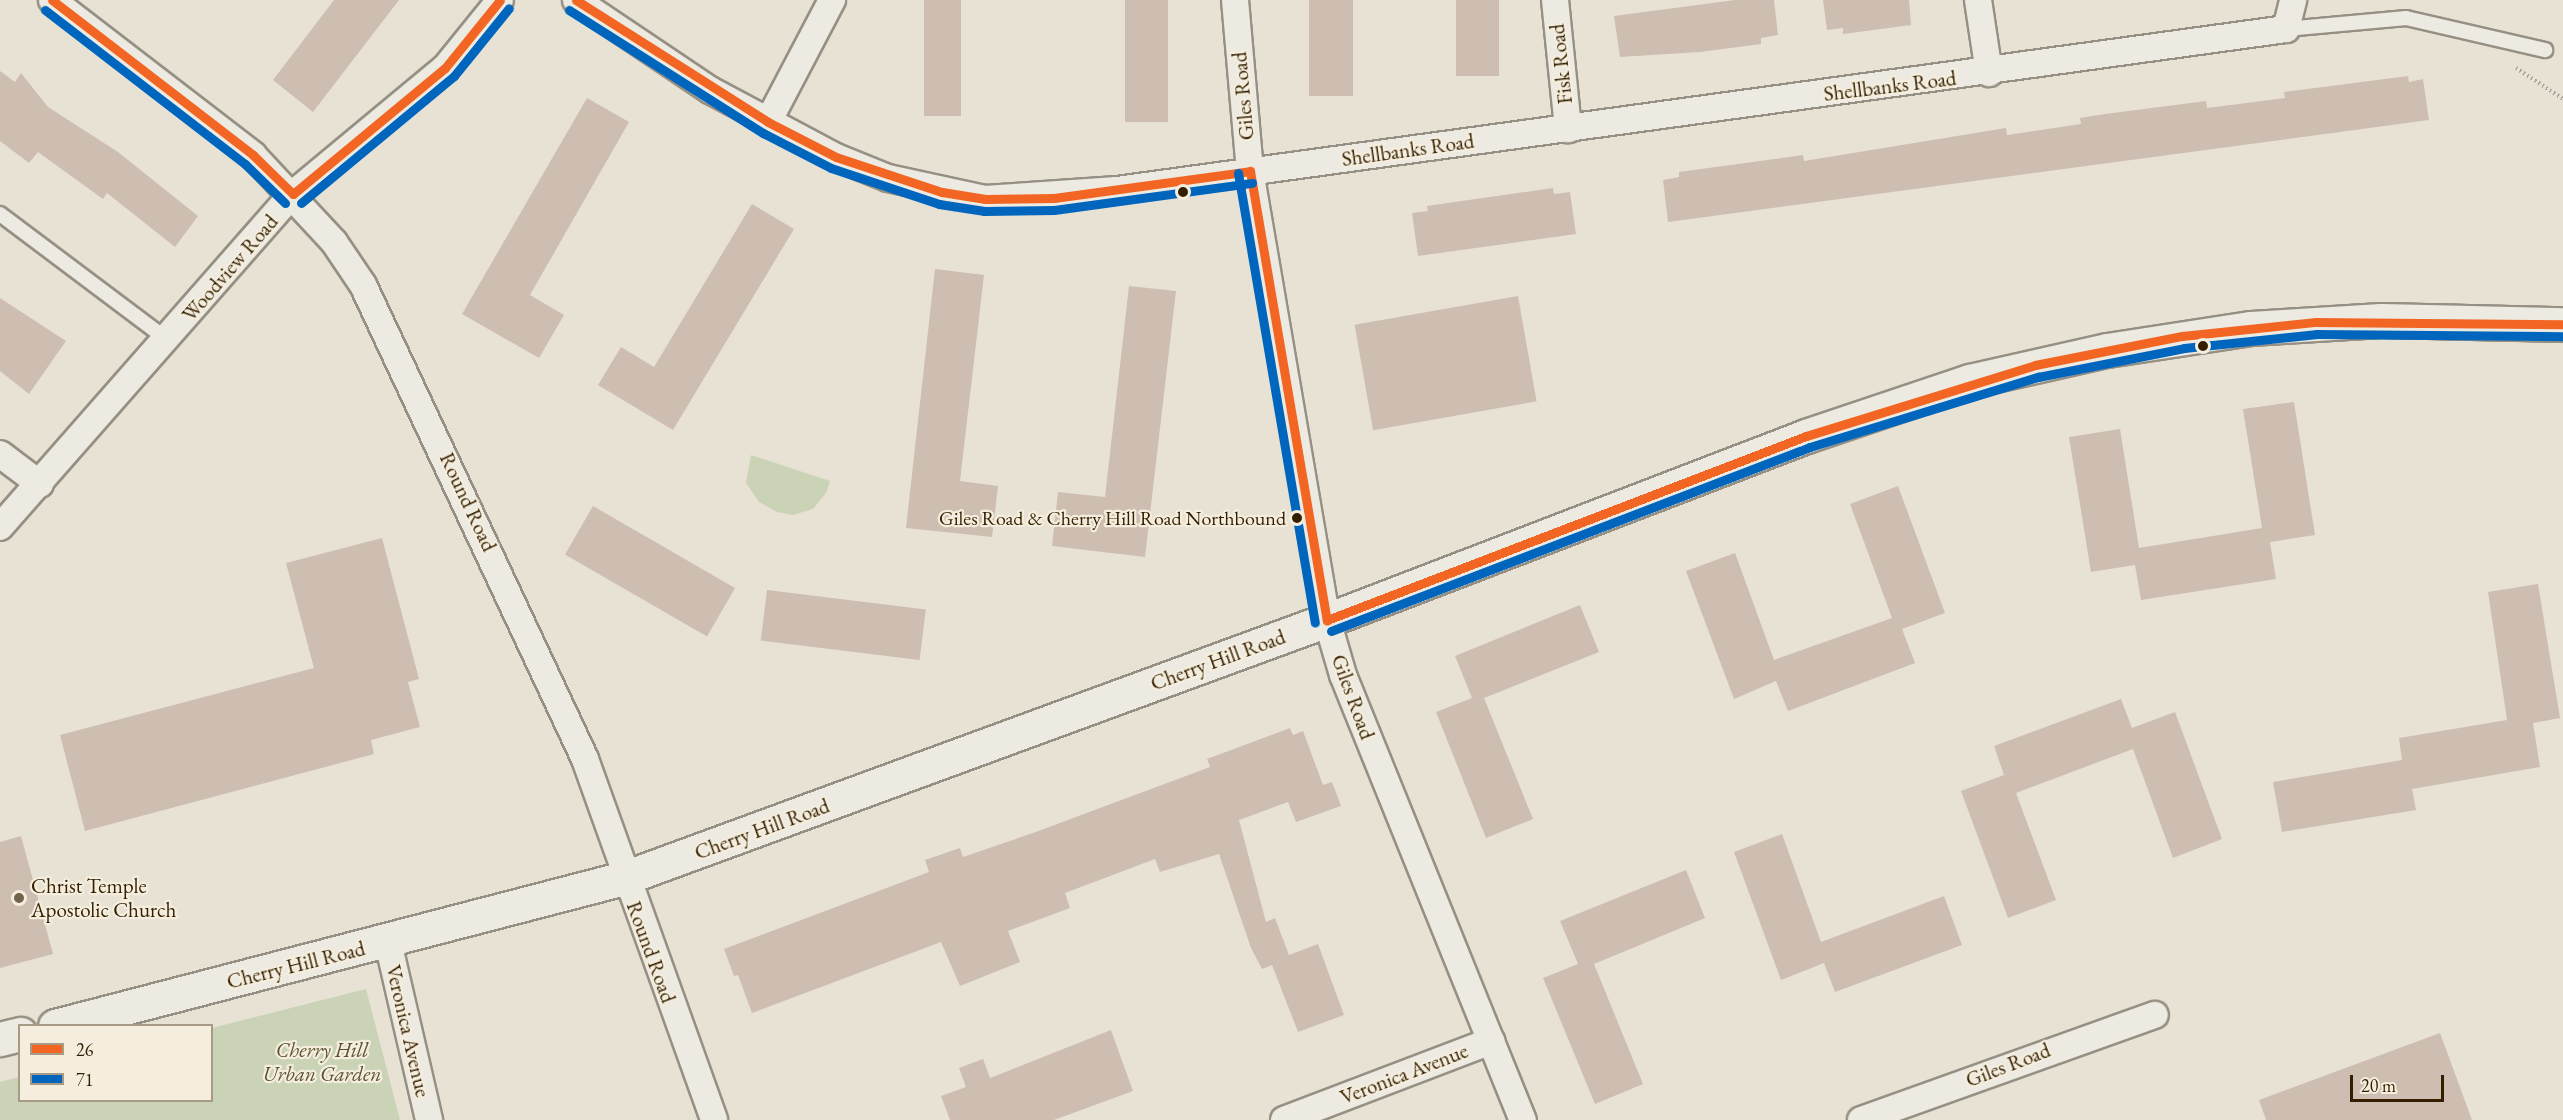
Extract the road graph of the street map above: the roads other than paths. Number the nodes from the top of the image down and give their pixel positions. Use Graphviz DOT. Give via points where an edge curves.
graph roads {
  1 [pos="52,0"];
  2 [pos="500,0"];
  3 [pos="576,0"];
  4 [pos="832,0"];
  5 [pos="1235,0"];
  6 [pos="1555,0"];
  7 [pos="1978,0"];
  8 [pos="2293,0"];
  9 [pos="2286,29"];
  10 [pos="2545,50"];
  11 [pos="1989,73"];
  12 [pos="768,122"];
  13 [pos="1568,129"];
  14 [pos="1250,171"];
  15 [pos="293,194"];
  16 [pos="0,214"];
  17 [pos="2563,324"];
  18 [pos="168,340"];
  19 [pos="0,454"];
  20 [pos="40,484"];
  21 [pos="0,527"];
  22 [pos="1327,620"];
  23 [pos="624,878"];
  24 [pos="388,942"];
  25 [pos="2155,1015"];
  26 [pos="63,1024"];
  27 [pos="18,1034"];
  28 [pos="0,1039"];
  29 [pos="1491,1041"];
  30 [pos="429,1120"];
  31 [pos="714,1120"];
  32 [pos="1284,1120"];
  33 [pos="1523,1120"];
  34 [pos="1861,1120"];
  1 -- 15 [label="street, Round Road" via="253,155"];
  2 -- 15 [label="street, Woodview Road" via="444,68"];
  3 -- 12 [label="street, Shellbanks Road" via="710,90"];
  4 -- 12 [label="street"];
  5 -- 14 [label="street, Giles Road"];
  6 -- 13 [label="street, Fisk Road"];
  7 -- 11 [label="street"];
  8 -- 9 [label="street"];
  9 -- 10 [label="lane" via="2406,18"];
  9 -- 11 [label="street, Shellbanks Road"];
  11 -- 13 [label="street, Shellbanks Road"];
  12 -- 14 [label="street, Shellbanks Road" via="888,178 985,199 1054,198"];
  13 -- 14 [label="street, Shellbanks Road"];
  14 -- 22 [label="street, Giles Road"];
  15 -- 18 [label="street, Woodview Road"];
  15 -- 23 [label="street, Round Road" via="363,285 395,349 585,759"];
  16 -- 18 [label="lane"];
  17 -- 22 [label="street, Cherry Hill Road" via="2316,322 2182,336 2035,364 1806,436"];
  18 -- 20 [label="street, Woodview Road"];
  19 -- 20 [label="street"];
  20 -- 21 [label="street, Woodview Road"];
  22 -- 23 [label="street, Cherry Hill Road"];
  22 -- 29 [label="street, Giles Road" via="1343,675"];
  23 -- 24 [label="street, Cherry Hill Road"];
  23 -- 31 [label="street, Round Road"];
  24 -- 26 [label="street, Cherry Hill Road"];
  24 -- 30 [label="street, Veronica Avenue"];
  25 -- 34 [label="street, Giles Road"];
  27 -- 28 [label="street"];
  29 -- 32 [label="street, Veronica Avenue"];
  29 -- 33 [label="street, Giles Road"];
}
